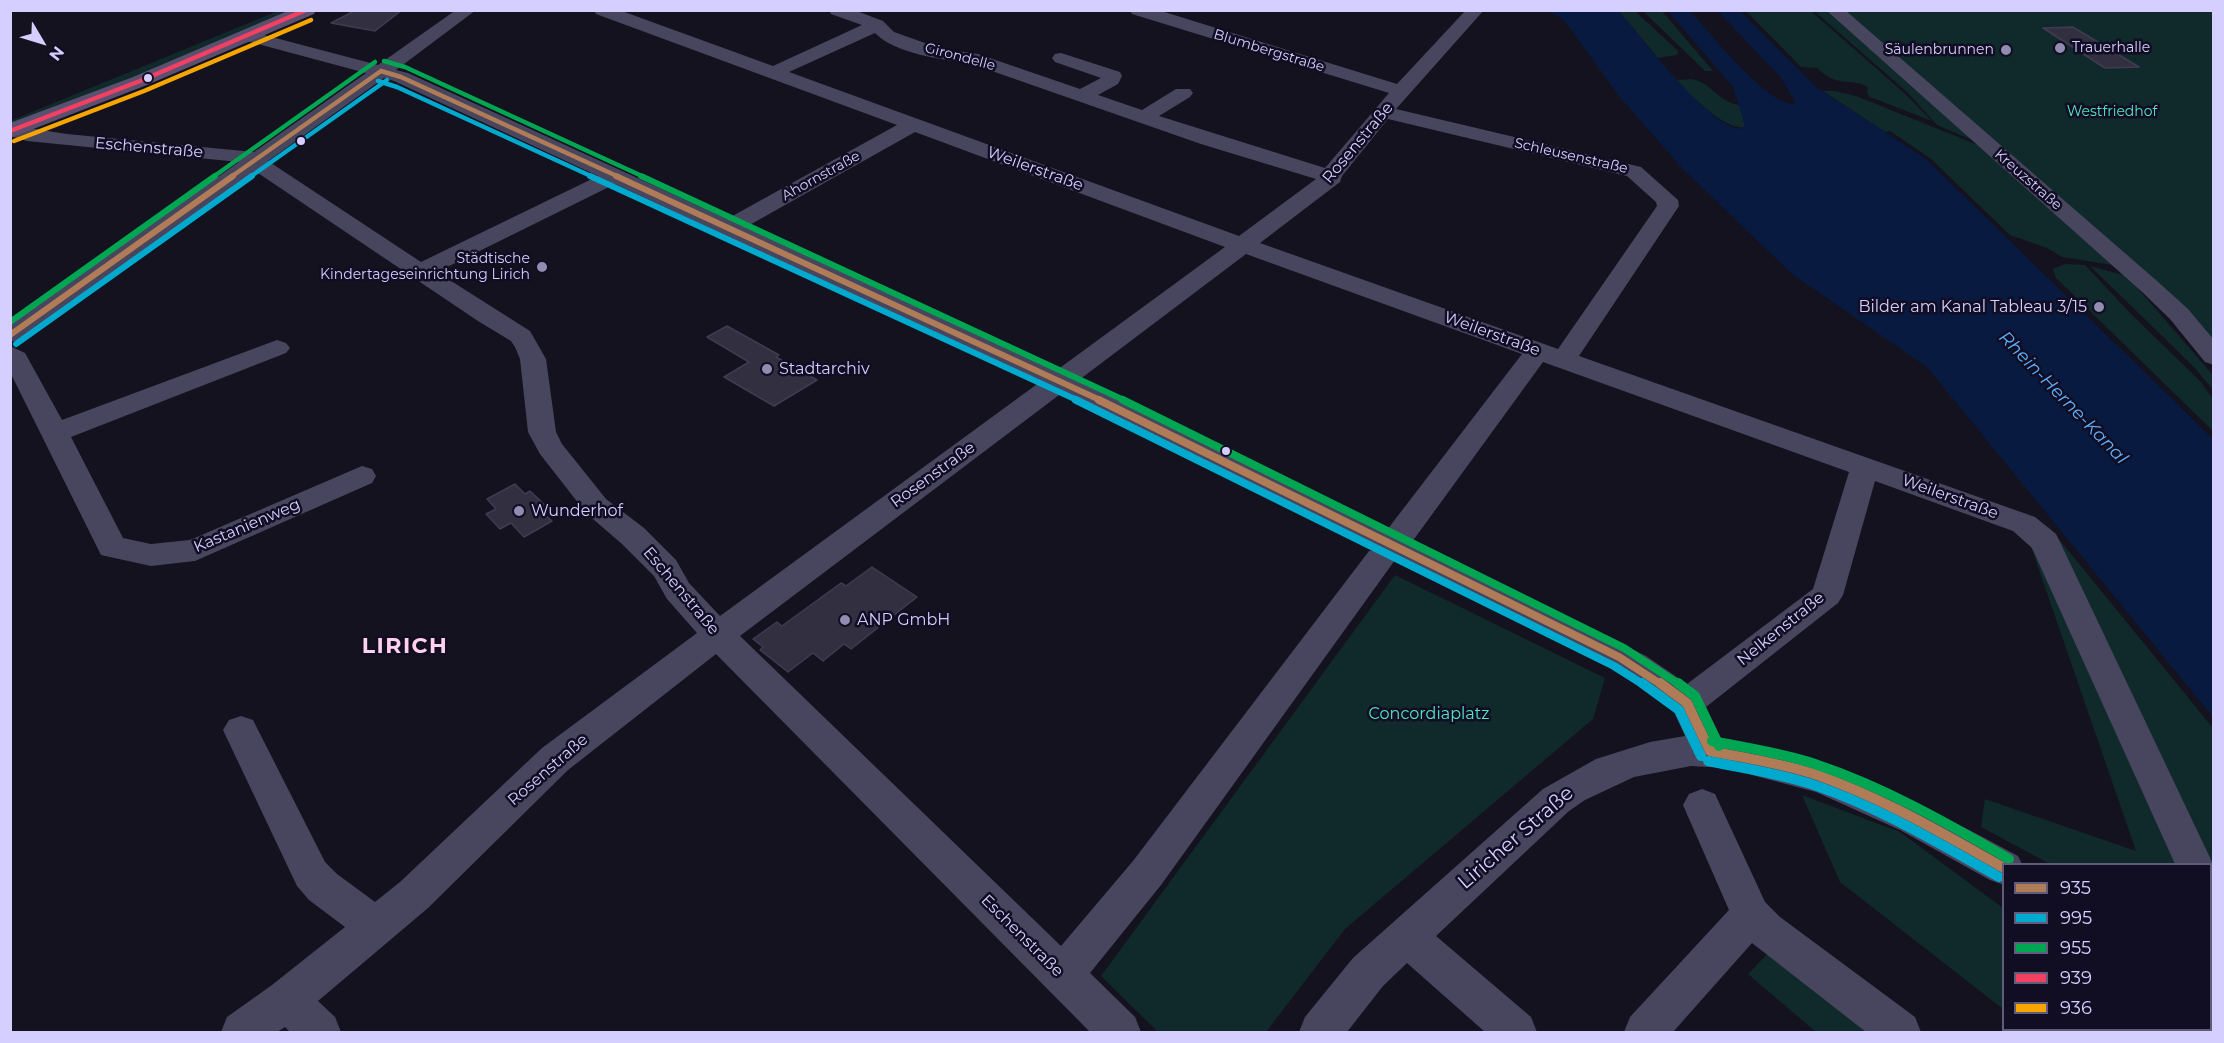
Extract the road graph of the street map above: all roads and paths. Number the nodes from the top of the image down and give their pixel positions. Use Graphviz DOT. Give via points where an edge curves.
graph roads {
  1 [pos="307,10"];
  2 [pos="468,10"];
  3 [pos="602,10"];
  4 [pos="837,10"];
  5 [pos="1476,10"];
  6 [pos="1834,10"];
  7 [pos="1148,12"];
  8 [pos="877,25"];
  9 [pos="249,36"];
  10 [pos="1061,58"];
  11 [pos="381,71"];
  12 [pos="773,73"];
  13 [pos="1183,93"];
  14 [pos="1082,96"];
  15 [pos="1392,101"];
  16 [pos="1143,117"];
  17 [pos="914,124"];
  18 [pos="12,130"];
  19 [pos="253,160"];
  20 [pos="615,176"];
  21 [pos="1332,177"];
  22 [pos="728,228"];
  23 [pos="1242,245"];
  24 [pos="420,271"];
  25 [pos="10,335"];
  26 [pos="277,348"];
  27 [pos="10,354"];
  28 [pos="1551,355"];
  29 [pos="2214,357"];
  30 [pos="1059,382"];
  31 [pos="55,433"];
  32 [pos="1865,466"];
  33 [pos="362,476"];
  34 [pos="1386,551"];
  35 [pos="718,635"];
  36 [pos="1687,703"];
  37 [pos="242,730"];
  38 [pos="1710,751"];
  39 [pos="1702,805"];
  40 [pos="2194,863"];
  41 [pos="2002,867"];
  42 [pos="1751,915"];
  43 [pos="377,927"];
  44 [pos="1406,936"];
  45 [pos="1062,976"];
  46 [pos="287,1000"];
  47 [pos="242,1032"];
  48 [pos="320,1032"];
  49 [pos="1119,1032"];
  50 [pos="1320,1032"];
  51 [pos="1515,1032"];
  52 [pos="1645,1032"];
  53 [pos="1899,1032"];
  1 -- 9 [label="main road"];
  2 -- 11 [label="street"];
  3 -- 12 [label="street, Weilerstraße"];
  4 -- 8 [label="street, Girondelle"];
  5 -- 15 [label="street, Rosenstraße"];
  6 -- 29 [label="street, Kreuzstraße" via="2149,286"];
  7 -- 15 [label="street, Blumbergstraße"];
  8 -- 12 [label="street"];
  8 -- 14 [label="street, Girondelle" via="888,36 939,54 972,58"];
  9 -- 11 [label="street"];
  9 -- 18 [label="main road"];
  10 -- 14 [label="street" via="1113,76"];
  11 -- 19 [label="street"];
  11 -- 20 [label="street"];
  12 -- 17 [label="street, Weilerstraße"];
  13 -- 16 [label="street"];
  14 -- 16 [label="street, Girondelle"];
  15 -- 21 [label="street, Rosenstraße"];
  15 -- 28 [label="street, Schleusenstraße" via="1634,171 1667,200 1668,206"];
  16 -- 21 [label="street, Girondelle"];
  17 -- 22 [label="street, Ahornstraße"];
  17 -- 23 [label="street, Weilerstraße"];
  18 -- 19 [label="street, Eschenstraße" via="27,135"];
  19 -- 24 [label="street, Eschenstraße"];
  19 -- 25 [label="street"];
  20 -- 22 [label="street"];
  20 -- 24 [label="street"];
  21 -- 23 [label="street, Rosenstraße"];
  22 -- 30 [label="street"];
  23 -- 28 [label="street, Weilerstraße"];
  23 -- 30 [label="street, Rosenstraße"];
  24 -- 35 [label="street, Eschenstraße" via="521,336 533,359 542,432 550,448 596,506 665,568 678,591"];
  26 -- 31 [label="street"];
  27 -- 31 [label="street, Kastanienweg" via="16,358"];
  28 -- 32 [label="street, Weilerstraße"];
  28 -- 34 [label="street"];
  30 -- 34 [label="street"];
  30 -- 35 [label="street, Rosenstraße"];
  31 -- 33 [label="street, Kastanienweg" via="112,547 151,555 195,550"];
  32 -- 36 [label="street, Nelkenstraße" via="1827,595"];
  32 -- 40 [label="street, Weilerstraße" via="2014,520 2040,535"];
  34 -- 36 [label="street" via="1619,657"];
  34 -- 45 [label="street" via="1147,873"];
  35 -- 43 [label="street, Rosenstraße" via="555,759"];
  35 -- 45 [label="street, Eschenstraße"];
  36 -- 38 [label="street"];
  37 -- 43 [label="street" via="311,874 322,887"];
  38 -- 41 [label="street, Liricher Straße" via="1796,769 1846,786 1912,816"];
  38 -- 44 [label="street, Liricher Straße" via="1660,754 1574,786"];
  39 -- 42 [label="street"];
  42 -- 52 [label="street"];
  42 -- 53 [label="street"];
  43 -- 46 [label="street, Rosenstraße"];
  44 -- 50 [label="street, Liricher Straße" via="1368,972"];
  44 -- 51 [label="street"];
  45 -- 49 [label="street, Eschenstraße"];
  46 -- 47 [label="street, Rosenstraße"];
  46 -- 48 [label="street"];
}
